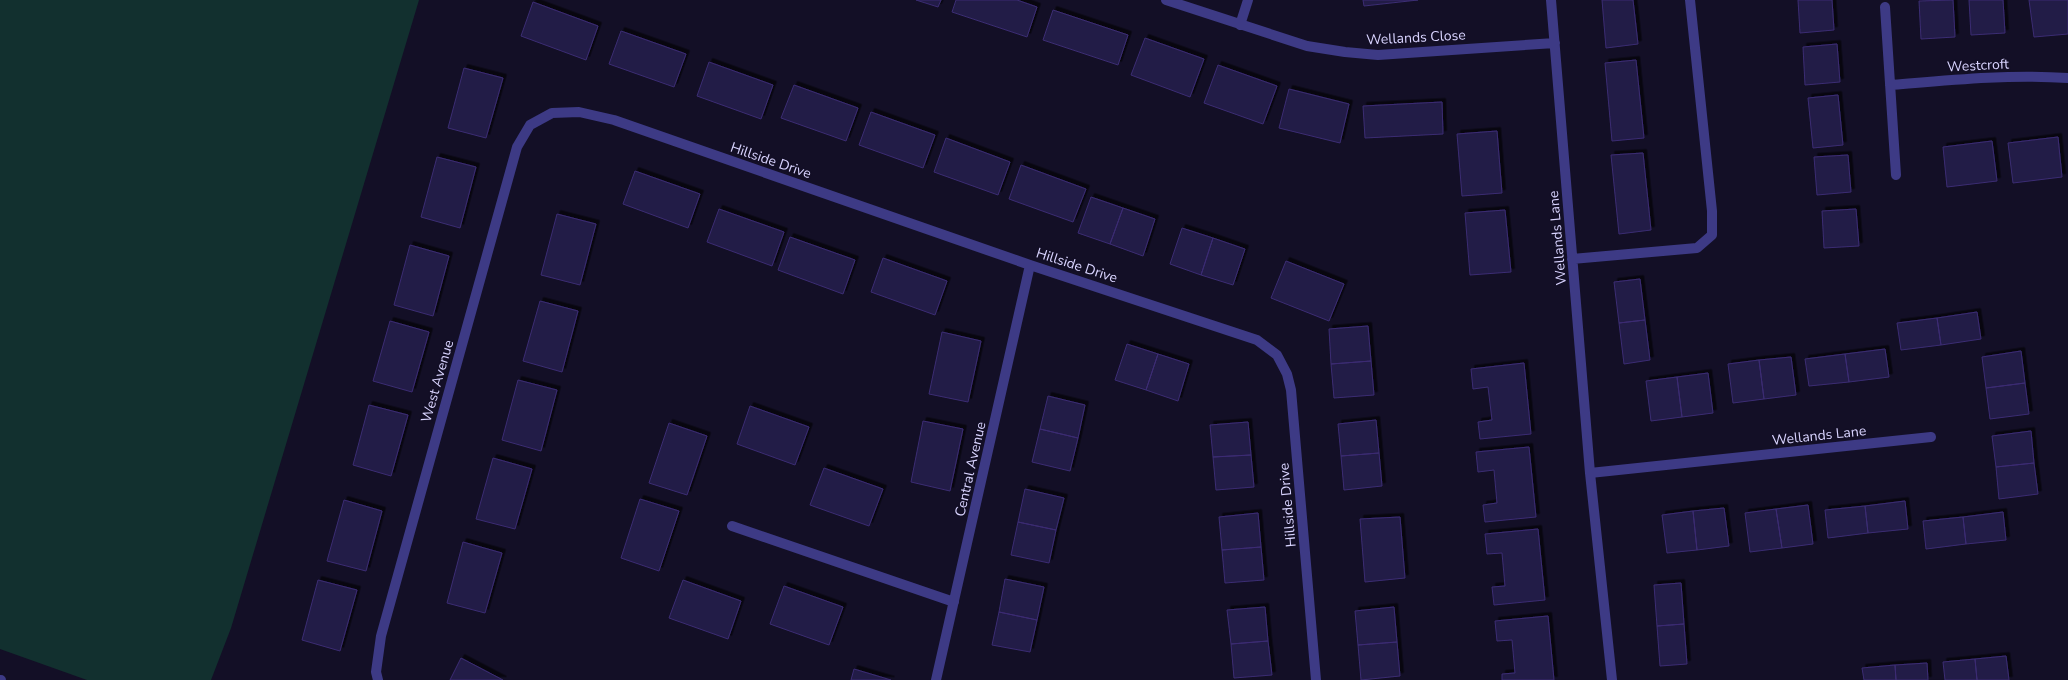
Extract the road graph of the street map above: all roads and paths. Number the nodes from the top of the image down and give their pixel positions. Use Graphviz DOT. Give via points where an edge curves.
graph roads {
  1 [pos="1166,0"];
  2 [pos="1248,0"];
  3 [pos="1551,0"];
  4 [pos="1690,0"];
  5 [pos="1885,7"];
  6 [pos="1240,25"];
  7 [pos="1555,43"];
  8 [pos="2068,78"];
  9 [pos="1890,85"];
  10 [pos="552,113"];
  11 [pos="1896,176"];
  12 [pos="1572,259"];
  13 [pos="1030,265"];
  14 [pos="1931,437"];
  15 [pos="1590,474"];
  16 [pos="732,526"];
  17 [pos="954,602"];
  18 [pos="377,676"];
  19 [pos="936,680"];
  20 [pos="1316,680"];
  21 [pos="1612,680"];
  1 -- 6 [label="street, Wellands Close"];
  2 -- 6 [label="street"];
  3 -- 7 [label="street, Wellands Lane"];
  4 -- 12 [label="street" via="1712,211 1712,235 1697,248"];
  5 -- 9 [label="street"];
  6 -- 7 [label="street, Wellands Close" via="1307,46 1378,55"];
  7 -- 12 [label="street, Wellands Lane"];
  8 -- 9 [label="street, Westcroft" via="1982,78"];
  9 -- 11 [label="street"];
  10 -- 13 [label="street, Hillside Drive" via="579,112 614,120"];
  10 -- 18 [label="street, West Avenue" via="530,125 517,147 381,636"];
  12 -- 15 [label="street, Wellands Lane"];
  13 -- 17 [label="street, Central Avenue"];
  13 -- 20 [label="street, Hillside Drive" via="1257,340 1277,354 1287,374 1291,390"];
  14 -- 15 [label="street, Wellands Lane"];
  15 -- 21 [label="street, Wellands Lane"];
  16 -- 17 [label="street"];
  17 -- 19 [label="street, Central Avenue"];
}
